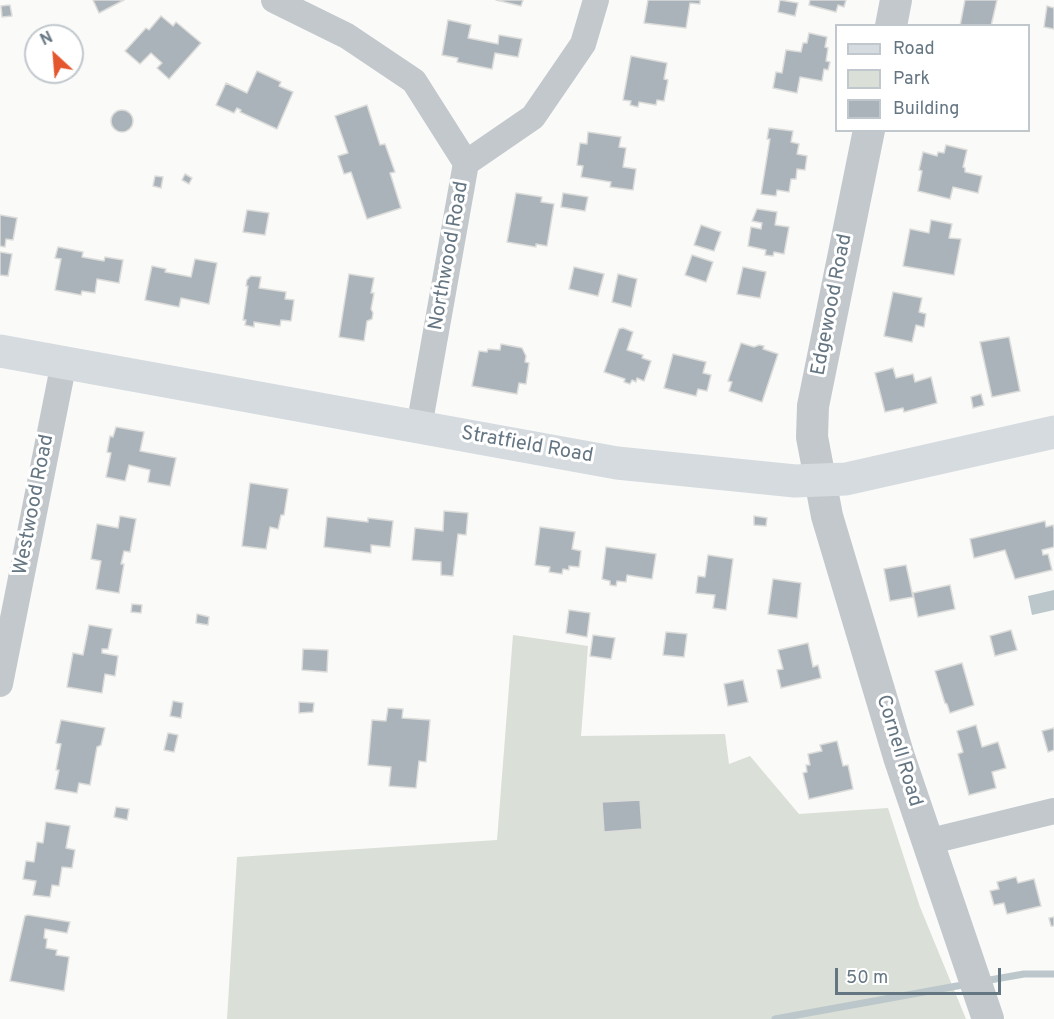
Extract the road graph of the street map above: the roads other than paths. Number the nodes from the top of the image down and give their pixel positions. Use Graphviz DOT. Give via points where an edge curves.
graph roads {
  1 [pos="274,0"];
  2 [pos="596,0"];
  3 [pos="896,0"];
  4 [pos="891,24"];
  5 [pos="869,132"];
  6 [pos="466,163"];
  7 [pos="0,351"];
  8 [pos="64,362"];
  9 [pos="419,427"];
  10 [pos="1054,432"];
  11 [pos="821,480"];
  12 [pos="0,684"];
  13 [pos="1054,811"];
  14 [pos="927,842"];
  15 [pos="985,1011"];
  1 -- 6 [label="street, Northwood Road" via="347,36 414,81"];
  2 -- 6 [label="street" via="583,45 533,117"];
  3 -- 4 [label="street"];
  5 -- 11 [label="street, Edgewood Road" via="813,406 812,437"];
  6 -- 9 [label="street, Northwood Road"];
  7 -- 8 [label="main road, Stratfield Road"];
  8 -- 9 [label="main road, Stratfield Road"];
  8 -- 12 [label="street, Westwood Road"];
  9 -- 11 [label="main road, Stratfield Road" via="617,463 795,481"];
  10 -- 11 [label="main road, Stratfield Road" via="846,479"];
  11 -- 14 [label="street, Cornell Road" via="827,516"];
  13 -- 14 [label="street"];
  14 -- 15 [label="street, Cornell Road"];
}
